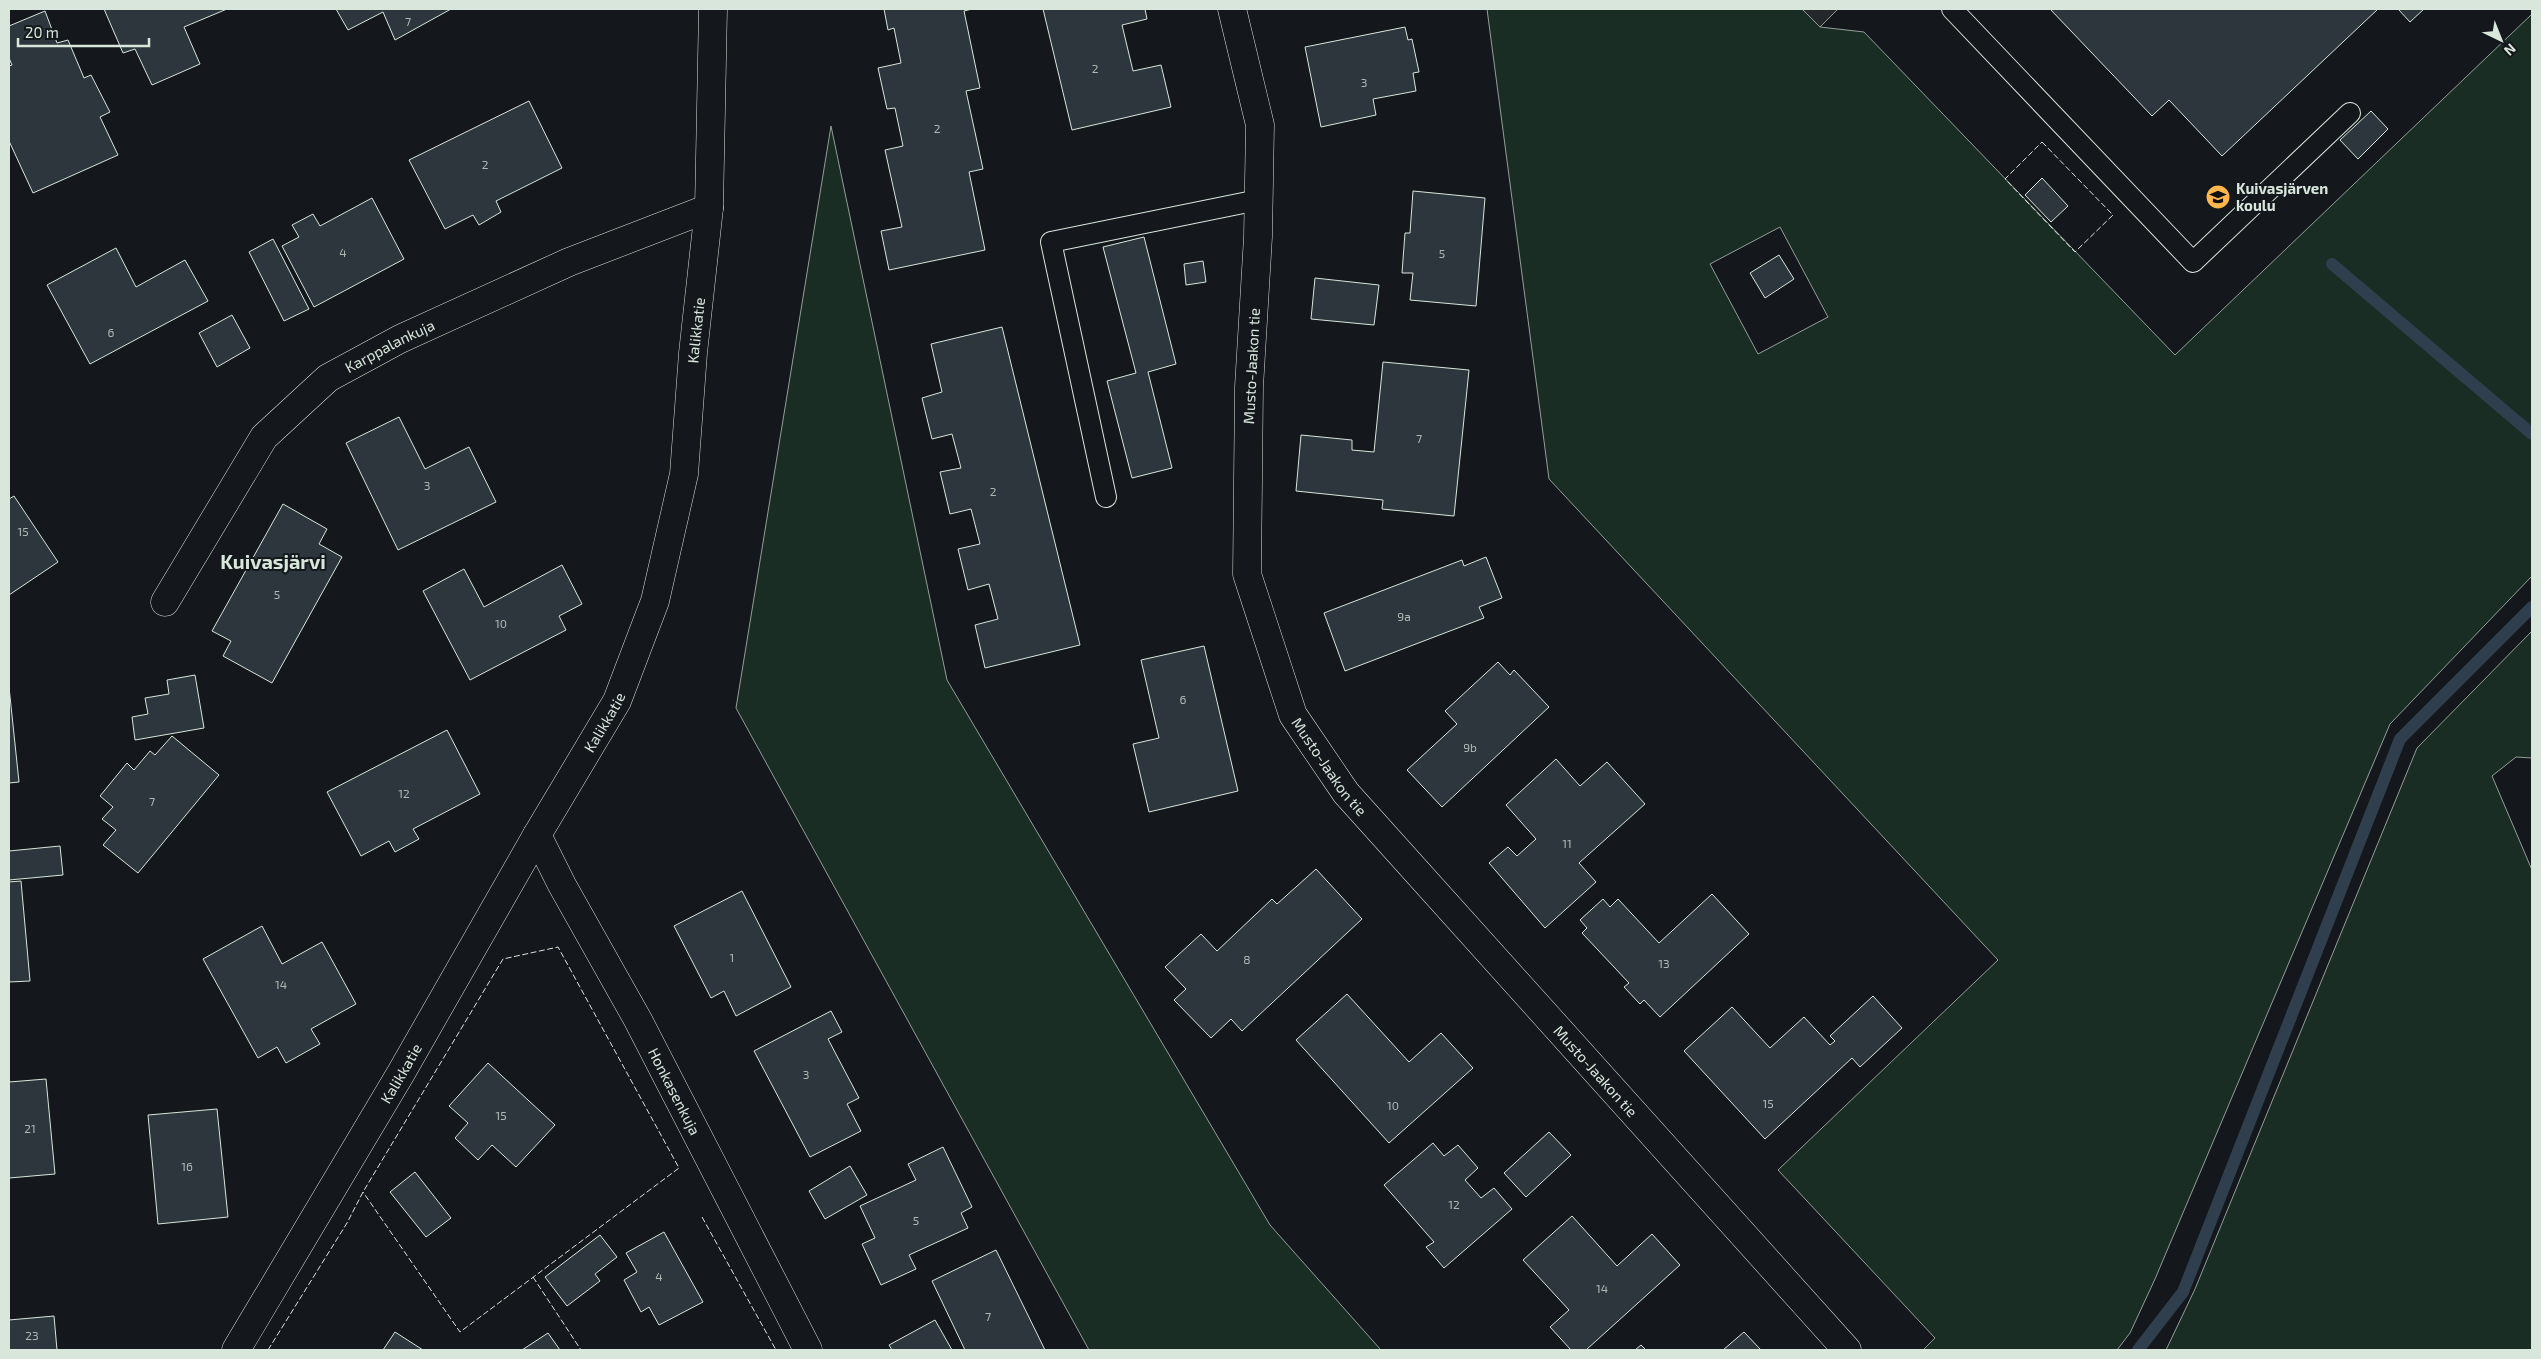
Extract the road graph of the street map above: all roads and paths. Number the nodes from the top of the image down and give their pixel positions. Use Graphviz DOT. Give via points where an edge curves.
graph roads {
  1 [pos="713,9"];
  2 [pos="1232,9"];
  3 [pos="1952,9"];
  4 [pos="2350,113"];
  5 [pos="1258,200"];
  6 [pos="708,208"];
  7 [pos="1106,497"];
  8 [pos="165,602"];
  9 [pos="537,835"];
  10 [pos="236,1350"];
  11 [pos="808,1350"];
  12 [pos="1847,1350"];
  1 -- 6 [label="street, Kalikkatie"];
  2 -- 5 [label="street, Musto-Jaakon tie" via="1260,125"];
  3 -- 4 [label="lane" via="2193,262"];
  5 -- 7 [label="lane" via="1051,242"];
  5 -- 12 [label="street, Musto-Jaakon tie" via="1249,387 1247,574 1293,715 1346,793"];
  6 -- 8 [label="street, Karppalankuja" via="552,270 400,339 328,378 264,437"];
  6 -- 9 [label="street, Kalikkatie" via="684,474 655,601 616,701"];
  9 -- 10 [label="street, Kalikkatie" via="401,1073"];
  9 -- 11 [label="street, Honkasenkuja" via="638,1020"];
}
